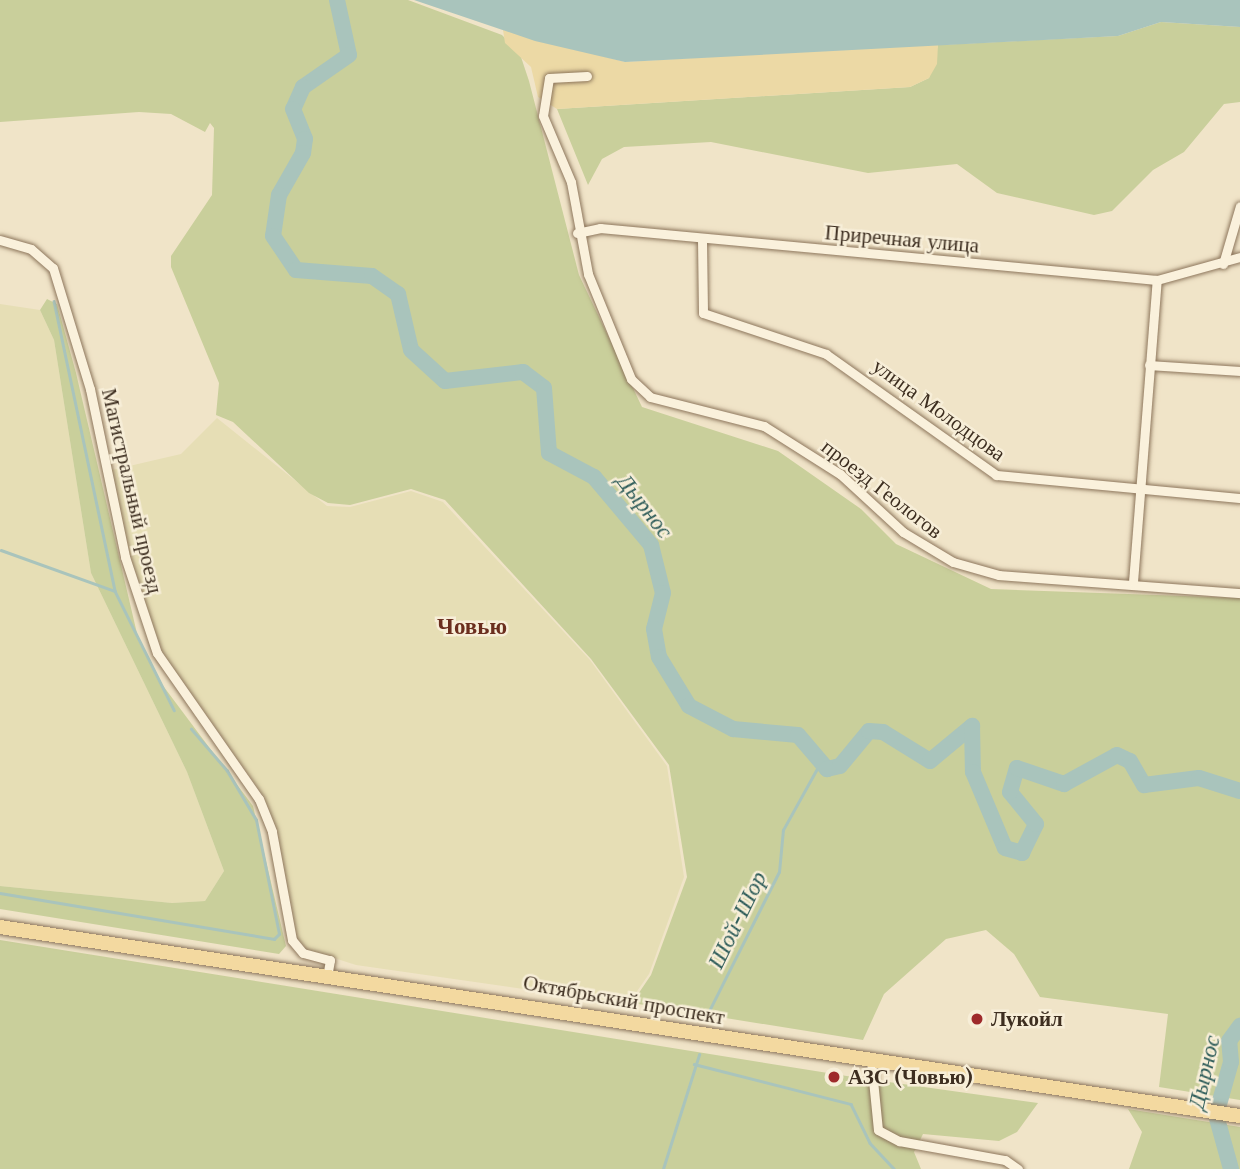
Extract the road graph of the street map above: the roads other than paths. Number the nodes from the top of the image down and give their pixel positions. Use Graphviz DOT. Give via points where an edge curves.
graph roads {
  1 [pos="587,76"];
  2 [pos="1240,206"];
  3 [pos="577,233"];
  4 [pos="0,240"];
  5 [pos="702,240"];
  6 [pos="1240,257"];
  7 [pos="1223,264"];
  8 [pos="1157,280"];
  9 [pos="1149,365"];
  10 [pos="1240,371"];
  11 [pos="1137,489"];
  12 [pos="1240,498"];
  13 [pos="1133,582"];
  14 [pos="1240,593"];
  15 [pos="0,928"];
  16 [pos="327,977"];
  17 [pos="871,1060"];
  18 [pos="1240,1115"];
  19 [pos="1004,1164"];
  20 [pos="1018,1169"];
  1 -- 3 [label="street, проезд Геологов" via="550,78 542,96 545,123 571,182"];
  2 -- 7 [label="street"];
  3 -- 5 [label="street, Приречная улица" via="600,228"];
  3 -- 13 [label="street, проезд Геологов" via="621,358 650,397 764,426 841,474 903,532 953,562 999,575"];
  4 -- 16 [label="street, Магистральный проезд" via="31,249 54,268 90,389 125,557 157,653 259,799 272,832 292,940 303,953 330,960"];
  5 -- 8 [label="street, Приречная улица"];
  5 -- 11 [label="street, улица Молодцова" via="703,313 826,354 996,475"];
  6 -- 7 [label="street, Приречная улица"];
  7 -- 8 [label="street, Приречная улица"];
  8 -- 9 [label="street"];
  9 -- 10 [label="street"];
  9 -- 11 [label="street"];
  11 -- 12 [label="street, улица Молодцова"];
  11 -- 13 [label="street"];
  13 -- 14 [label="street, проезд Геологов"];
  15 -- 16 [label="main road, Октябрьский проспект"];
  16 -- 17 [label="main road, Октябрьский проспект"];
  17 -- 18 [label="main road, Октябрьский проспект"];
  17 -- 19 [label="street" via="878,1130 899,1141"];
  19 -- 20 [label="street"];
}
